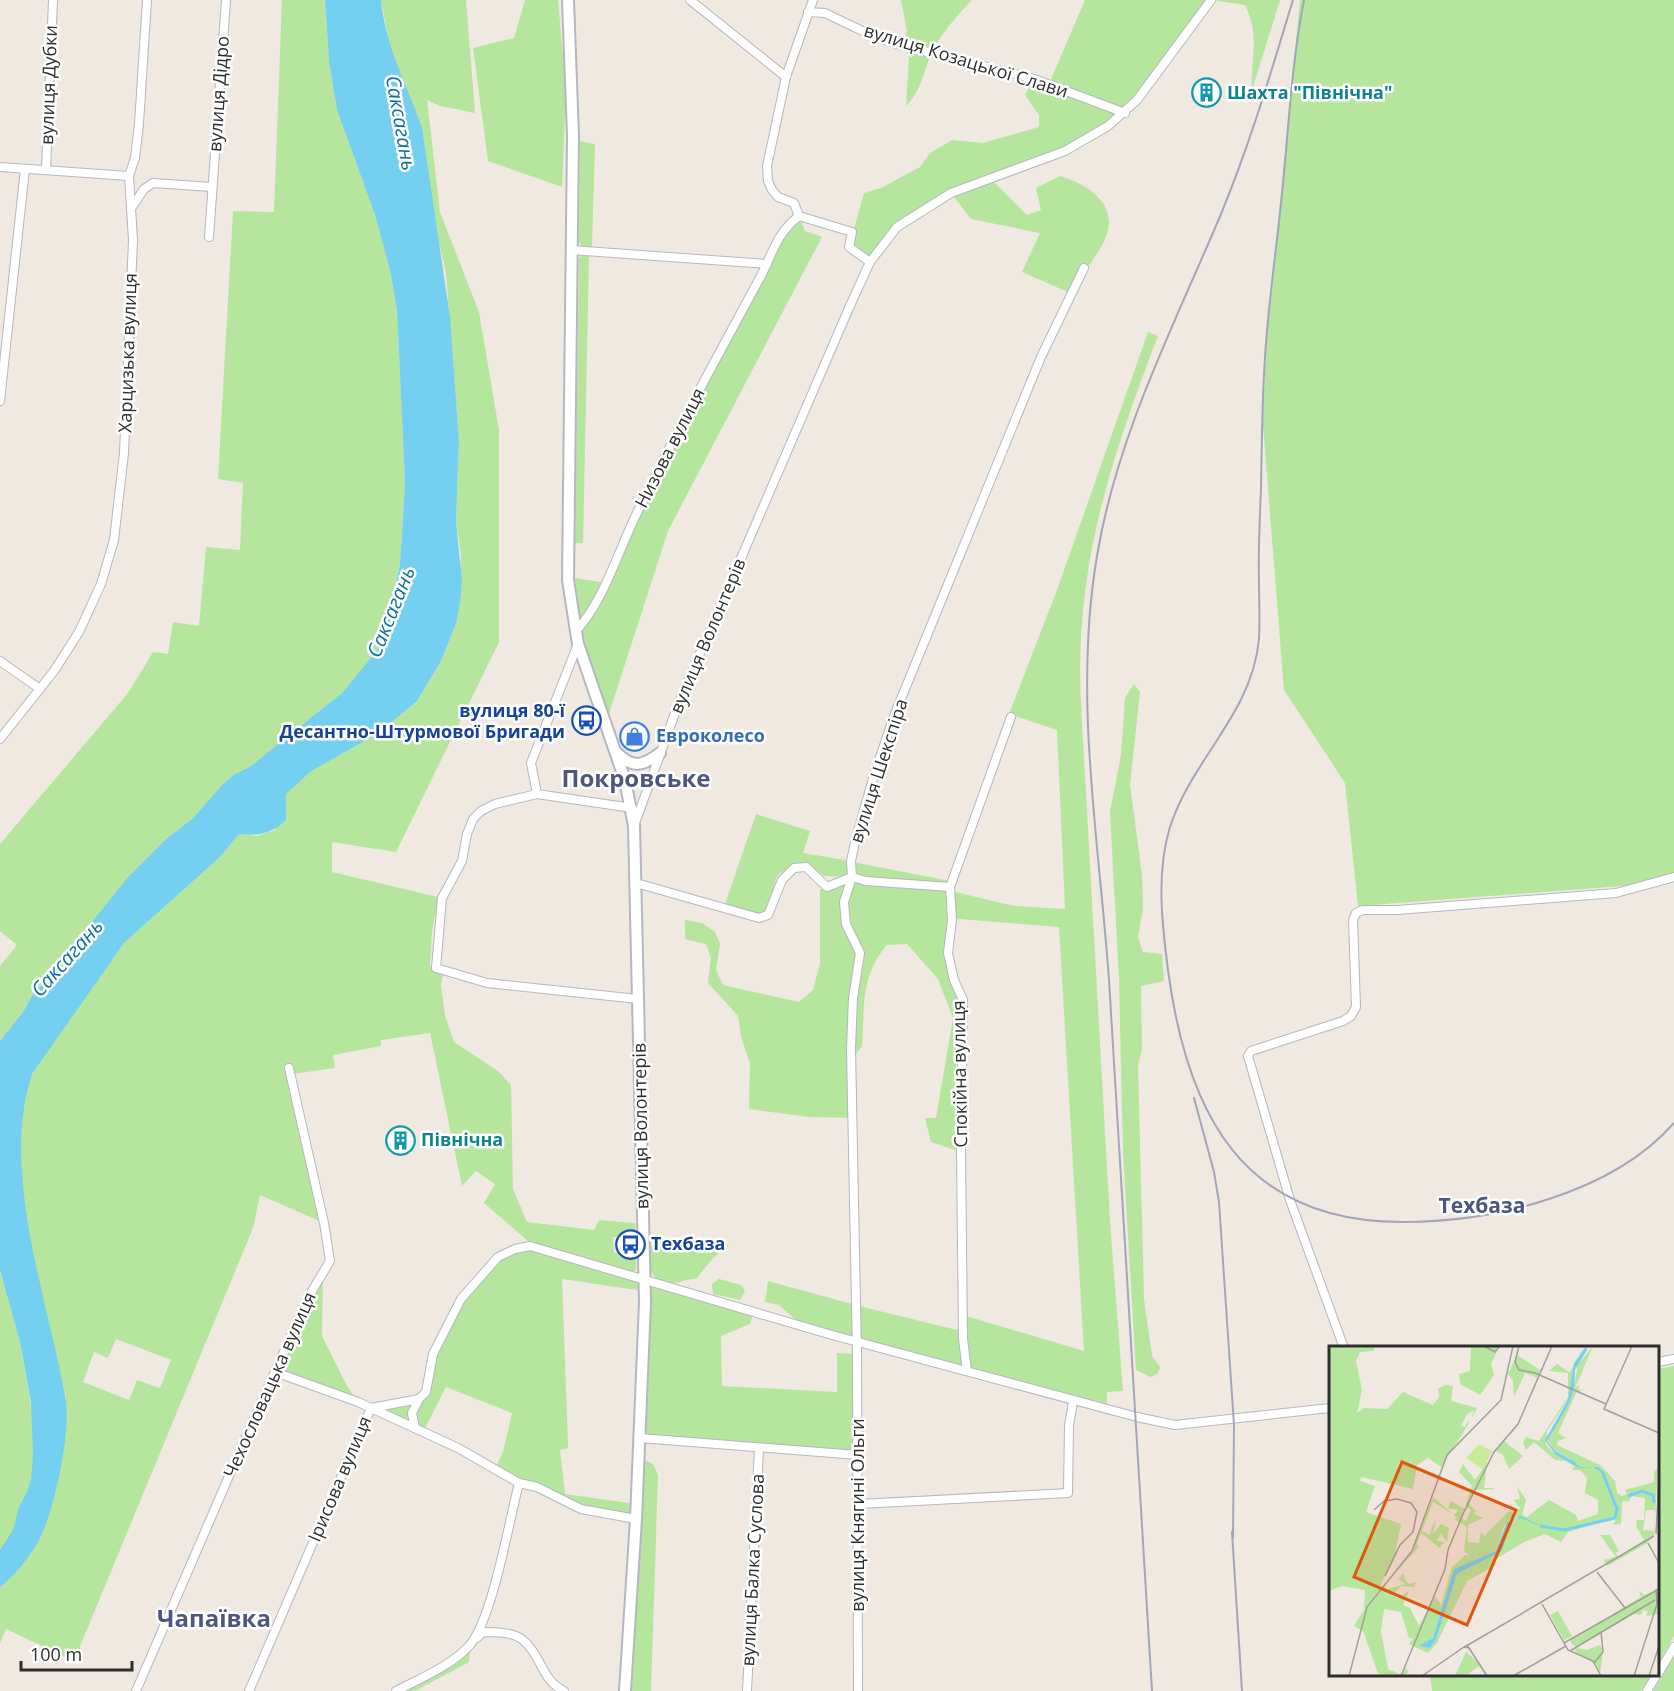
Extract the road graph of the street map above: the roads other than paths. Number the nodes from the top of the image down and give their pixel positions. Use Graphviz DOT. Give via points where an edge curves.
graph roads {
  1 [pos="53,0"];
  2 [pos="147,0"];
  3 [pos="226,0"];
  4 [pos="567,0"];
  5 [pos="690,0"];
  6 [pos="813,0"];
  7 [pos="1211,0"];
  8 [pos="807,12"];
  9 [pos="786,77"];
  10 [pos="1125,112"];
  11 [pos="0,167"];
  12 [pos="25,170"];
  13 [pos="46,170"];
  14 [pos="129,176"];
  15 [pos="212,188"];
  16 [pos="132,207"];
  17 [pos="799,216"];
  18 [pos="208,237"];
  19 [pos="571,250"];
  20 [pos="870,262"];
  21 [pos="767,264"];
  22 [pos="1084,268"];
  23 [pos="0,401"];
  24 [pos="575,632"];
  25 [pos="578,644"];
  26 [pos="0,661"];
  27 [pos="40,689"];
  28 [pos="1011,717"];
  29 [pos="0,739"];
  30 [pos="614,750"];
  31 [pos="660,753"];
  32 [pos="537,794"];
  33 [pos="632,808"];
  34 [pos="634,826"];
  35 [pos="852,876"];
  36 [pos="1674,877"];
  37 [pos="636,883"];
  38 [pos="950,887"];
  39 [pos="638,999"];
  40 [pos="289,1068"];
  41 [pos="644,1281"];
  42 [pos="856,1340"];
  43 [pos="1344,1346"];
  44 [pos="1674,1359"];
  45 [pos="1659,1362"];
  46 [pos="967,1371"];
  47 [pos="275,1372"];
  48 [pos="419,1399"];
  49 [pos="1072,1402"];
  50 [pos="371,1408"];
  51 [pos="1329,1408"];
  52 [pos="415,1428"];
  53 [pos="640,1438"];
  54 [pos="759,1448"];
  55 [pos="858,1455"];
  56 [pos="519,1483"];
  57 [pos="859,1504"];
  58 [pos="636,1519"];
  59 [pos="471,1643"];
  60 [pos="1674,1647"];
  61 [pos="1659,1671"];
  62 [pos="1656,1676"];
  63 [pos="136,1691"];
  64 [pos="249,1691"];
  65 [pos="396,1691"];
  66 [pos="564,1691"];
  67 [pos="625,1691"];
  68 [pos="747,1691"];
  69 [pos="858,1691"];
  70 [pos="1647,1691"];
  1 -- 13 [label="street, вулиця Дубки"];
  2 -- 14 [label="street, Харцизька вулиця" via="139,124"];
  3 -- 15 [label="street, вулиця Дідро"];
  4 -- 19 [label="street" via="573,136"];
  5 -- 9 [label="street"];
  6 -- 8 [label="street"];
  7 -- 10 [label="street, вулиця Волонтерів"];
  8 -- 9 [label="street" via="799,48"];
  8 -- 10 [label="street, вулиця Козацької Слави" via="825,13 904,46 1034,79"];
  9 -- 17 [label="street" via="767,174 772,190 794,203"];
  10 -- 20 [label="street, вулиця Волонтерів" via="1065,151 957,190 934,203 897,227"];
  11 -- 12 [label="street"];
  12 -- 13 [label="street"];
  12 -- 23 [label="street"];
  13 -- 14 [label="street"];
  14 -- 16 [label="street, Харцизька вулиця"];
  15 -- 16 [label="street" via="149,184"];
  15 -- 18 [label="street, вулиця Дідро"];
  16 -- 27 [label="street, Харцизька вулиця" via="124,453 116,532 111,556 79,632"];
  17 -- 20 [label="street" via="852,232 849,247"];
  17 -- 21 [label="street, Низова вулиця" via="785,227"];
  19 -- 21 [label="street"];
  19 -- 24 [label="street" via="567,539"];
  20 -- 31 [label="street, вулиця Волонтерів"];
  21 -- 24 [label="street, Низова вулиця" via="597,599"];
  22 -- 35 [label="street, вулиця Шекспіра" via="1041,357 894,716 856,838"];
  24 -- 25 [label="street"];
  25 -- 30 [label="street"];
  25 -- 32 [label="street" via="531,763"];
  26 -- 27 [label="street"];
  27 -- 29 [label="street, Харцизька вулиця"];
  28 -- 38 [label="street, Спокійна вулиця"];
  30 -- 31 [label="street" via="637,766 647,764"];
  30 -- 33 [label="street"];
  31 -- 34 [label="street, вулиця Волонтерів"];
  32 -- 33 [label="street"];
  32 -- 39 [label="street" via="495,804 473,819 462,861 442,898 436,968 487,983"];
  33 -- 34 [label="street"];
  34 -- 37 [label="street, вулиця Волонтерів"];
  35 -- 37 [label="street" via="826,887 806,867 794,868 782,880 768,915 759,918"];
  35 -- 38 [label="street" via="866,881"];
  35 -- 42 [label="street, вулиця Шекспіра" via="844,902 846,924 860,953 851,1049"];
  36 -- 43 [label="street" via="1616,893 1363,910 1356,913 1353,921 1356,1007 1351,1016 1251,1051 1248,1056 1290,1200"];
  37 -- 39 [label="street, вулиця Волонтерів"];
  38 -- 46 [label="street, Спокійна вулиця" via="948,953 963,1000 963,1339"];
  39 -- 41 [label="street, вулиця Волонтерів"];
  40 -- 47 [label="street, Чехословацька вулиця" via="330,1261 309,1296"];
  41 -- 42 [label="street"];
  41 -- 48 [label="street" via="530,1246 507,1252 483,1272 455,1309 433,1354 430,1385"];
  41 -- 53 [label="street, вулиця Волонтерів"];
  42 -- 46 [label="street"];
  42 -- 55 [label="street, вулиця Княгині Ольги"];
  44 -- 45 [label="street"];
  46 -- 49 [label="street"];
  47 -- 50 [label="street"];
  47 -- 63 [label="street, Чехословацька вулиця"];
  48 -- 50 [label="street, Ірисова вулиця"];
  48 -- 52 [label="street" via="412,1413"];
  49 -- 51 [label="street" via="1175,1425"];
  49 -- 57 [label="street" via="1068,1492"];
  50 -- 52 [label="street"];
  50 -- 64 [label="street, Ірисова вулиця"];
  52 -- 56 [label="street"];
  53 -- 54 [label="street"];
  53 -- 58 [label="street, вулиця Волонтерів"];
  54 -- 55 [label="street"];
  54 -- 68 [label="street, вулиця Балка Суслова"];
  55 -- 57 [label="street, вулиця Княгині Ольги"];
  56 -- 58 [label="street" via="537,1487 581,1509"];
  56 -- 59 [label="street" via="490,1601"];
  57 -- 69 [label="street, вулиця Княгині Ольги"];
  58 -- 67 [label="street, вулиця Волонтерів"];
  59 -- 65 [label="street" via="446,1665"];
  59 -- 66 [label="street" via="483,1632 520,1638 545,1675"];
  60 -- 61 [label="street"];
  62 -- 70 [label="street"];
}
